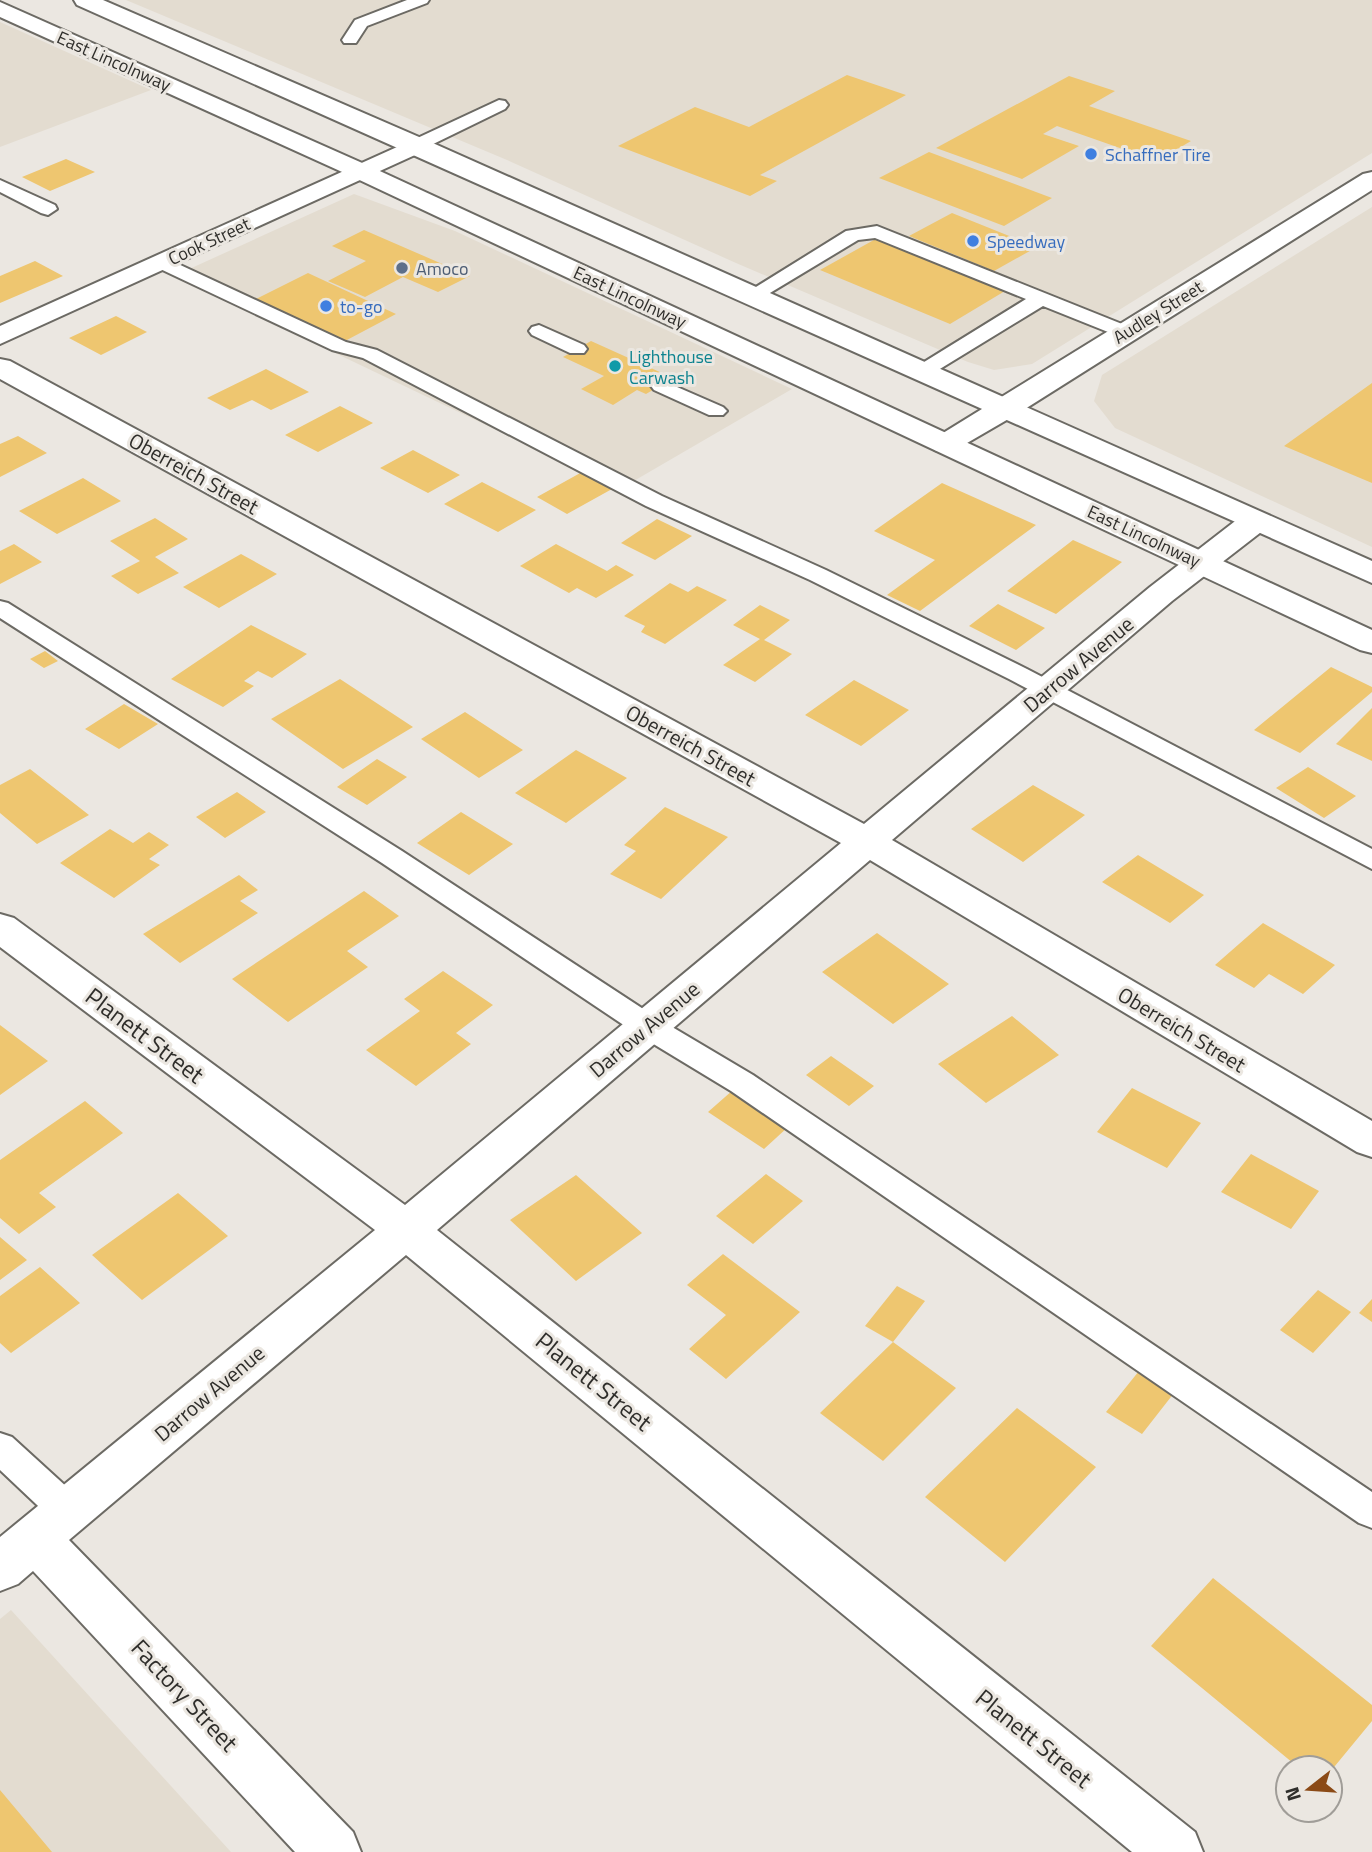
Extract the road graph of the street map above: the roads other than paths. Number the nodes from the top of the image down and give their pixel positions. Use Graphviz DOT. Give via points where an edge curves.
graph roads {
  1 [pos="85,0"];
  2 [pos="422,0"];
  3 [pos="0,9"];
  4 [pos="349,40"];
  5 [pos="499,105"];
  6 [pos="417,145"];
  7 [pos="360,172"];
  8 [pos="1372,179"];
  9 [pos="0,185"];
  10 [pos="48,209"];
  11 [pos="161,262"];
  12 [pos="753,295"];
  13 [pos="1042,299"];
  14 [pos="539,331"];
  15 [pos="1125,332"];
  16 [pos="0,336"];
  17 [pos="577,349"];
  18 [pos="0,367"];
  19 [pos="923,371"];
  20 [pos="661,386"];
  21 [pos="1007,408"];
  22 [pos="716,411"];
  23 [pos="945,444"];
  24 [pos="1254,522"];
  25 [pos="1200,562"];
  26 [pos="1372,573"];
  27 [pos="0,608"];
  28 [pos="1372,642"];
  29 [pos="1047,690"];
  30 [pos="866,841"];
  31 [pos="1372,860"];
  32 [pos="0,927"];
  33 [pos="648,1026"];
  34 [pos="1372,1141"];
  35 [pos="407,1230"];
  36 [pos="0,1448"];
  37 [pos="1372,1512"];
  38 [pos="34,1539"];
  39 [pos="333,1852"];
  40 [pos="1175,1852"];
  1 -- 6 [label="street"];
  2 -- 4 [label="lane" via="361,23"];
  3 -- 7 [label="street, East Lincolnway"];
  5 -- 6 [label="lane"];
  6 -- 7 [label="street, Cook Street"];
  6 -- 12 [label="street"];
  7 -- 11 [label="street, Cook Street"];
  7 -- 23 [label="street, East Lincolnway"];
  8 -- 15 [label="street, Audley Street"];
  9 -- 10 [label="lane"];
  11 -- 16 [label="street, Cook Street"];
  11 -- 29 [label="lane" via="339,346 370,355 654,501 818,575"];
  12 -- 13 [label="lane" via="853,235 877,232"];
  12 -- 19 [label="street"];
  13 -- 15 [label="lane"];
  13 -- 19 [label="lane"];
  14 -- 17 [label="lane"];
  15 -- 21 [label="street, Audley Street"];
  18 -- 30 [label="street, Oberreich Street"];
  19 -- 21 [label="street"];
  20 -- 22 [label="lane"];
  21 -- 23 [label="street, Audley Street"];
  21 -- 24 [label="street"];
  23 -- 25 [label="street, East Lincolnway"];
  24 -- 25 [label="street, Darrow Avenue"];
  24 -- 26 [label="street"];
  25 -- 28 [label="street, East Lincolnway"];
  25 -- 29 [label="street, Darrow Avenue"];
  27 -- 33 [label="lane"];
  29 -- 30 [label="street, Darrow Avenue"];
  29 -- 31 [label="lane"];
  30 -- 33 [label="street, Darrow Avenue"];
  30 -- 34 [label="street, Oberreich Street"];
  32 -- 35 [label="street, Planett Street"];
  33 -- 35 [label="street, Darrow Avenue"];
  33 -- 37 [label="lane" via="742,1083"];
  35 -- 38 [label="street, Darrow Avenue"];
  35 -- 40 [label="street, Planett Street"];
  36 -- 38 [label="lane"];
  38 -- 39 [label="street, Factory Street"];
}
